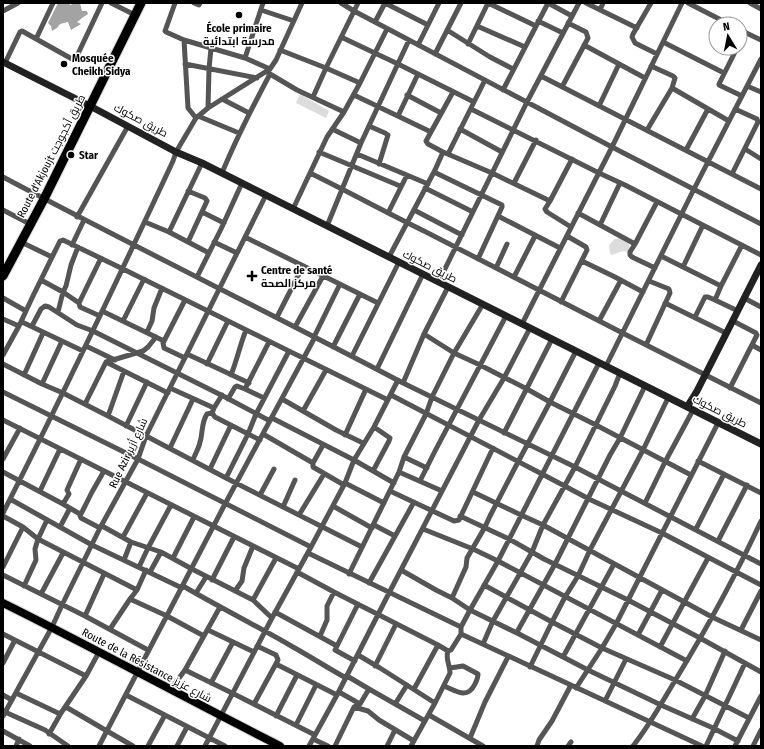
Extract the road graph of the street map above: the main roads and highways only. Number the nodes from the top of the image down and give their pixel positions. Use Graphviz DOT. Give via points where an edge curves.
graph roads {
  1 [pos="141,3"];
  2 [pos="3,276"];
  3 [pos="3,603"];
  4 [pos="280,746"];
  1 -- 2 [label="highway, Route d'Akjoujt طريق أكجوجت"];
  3 -- 4 [label="main road, Route de la Résistance شارع عزيز"];
}
